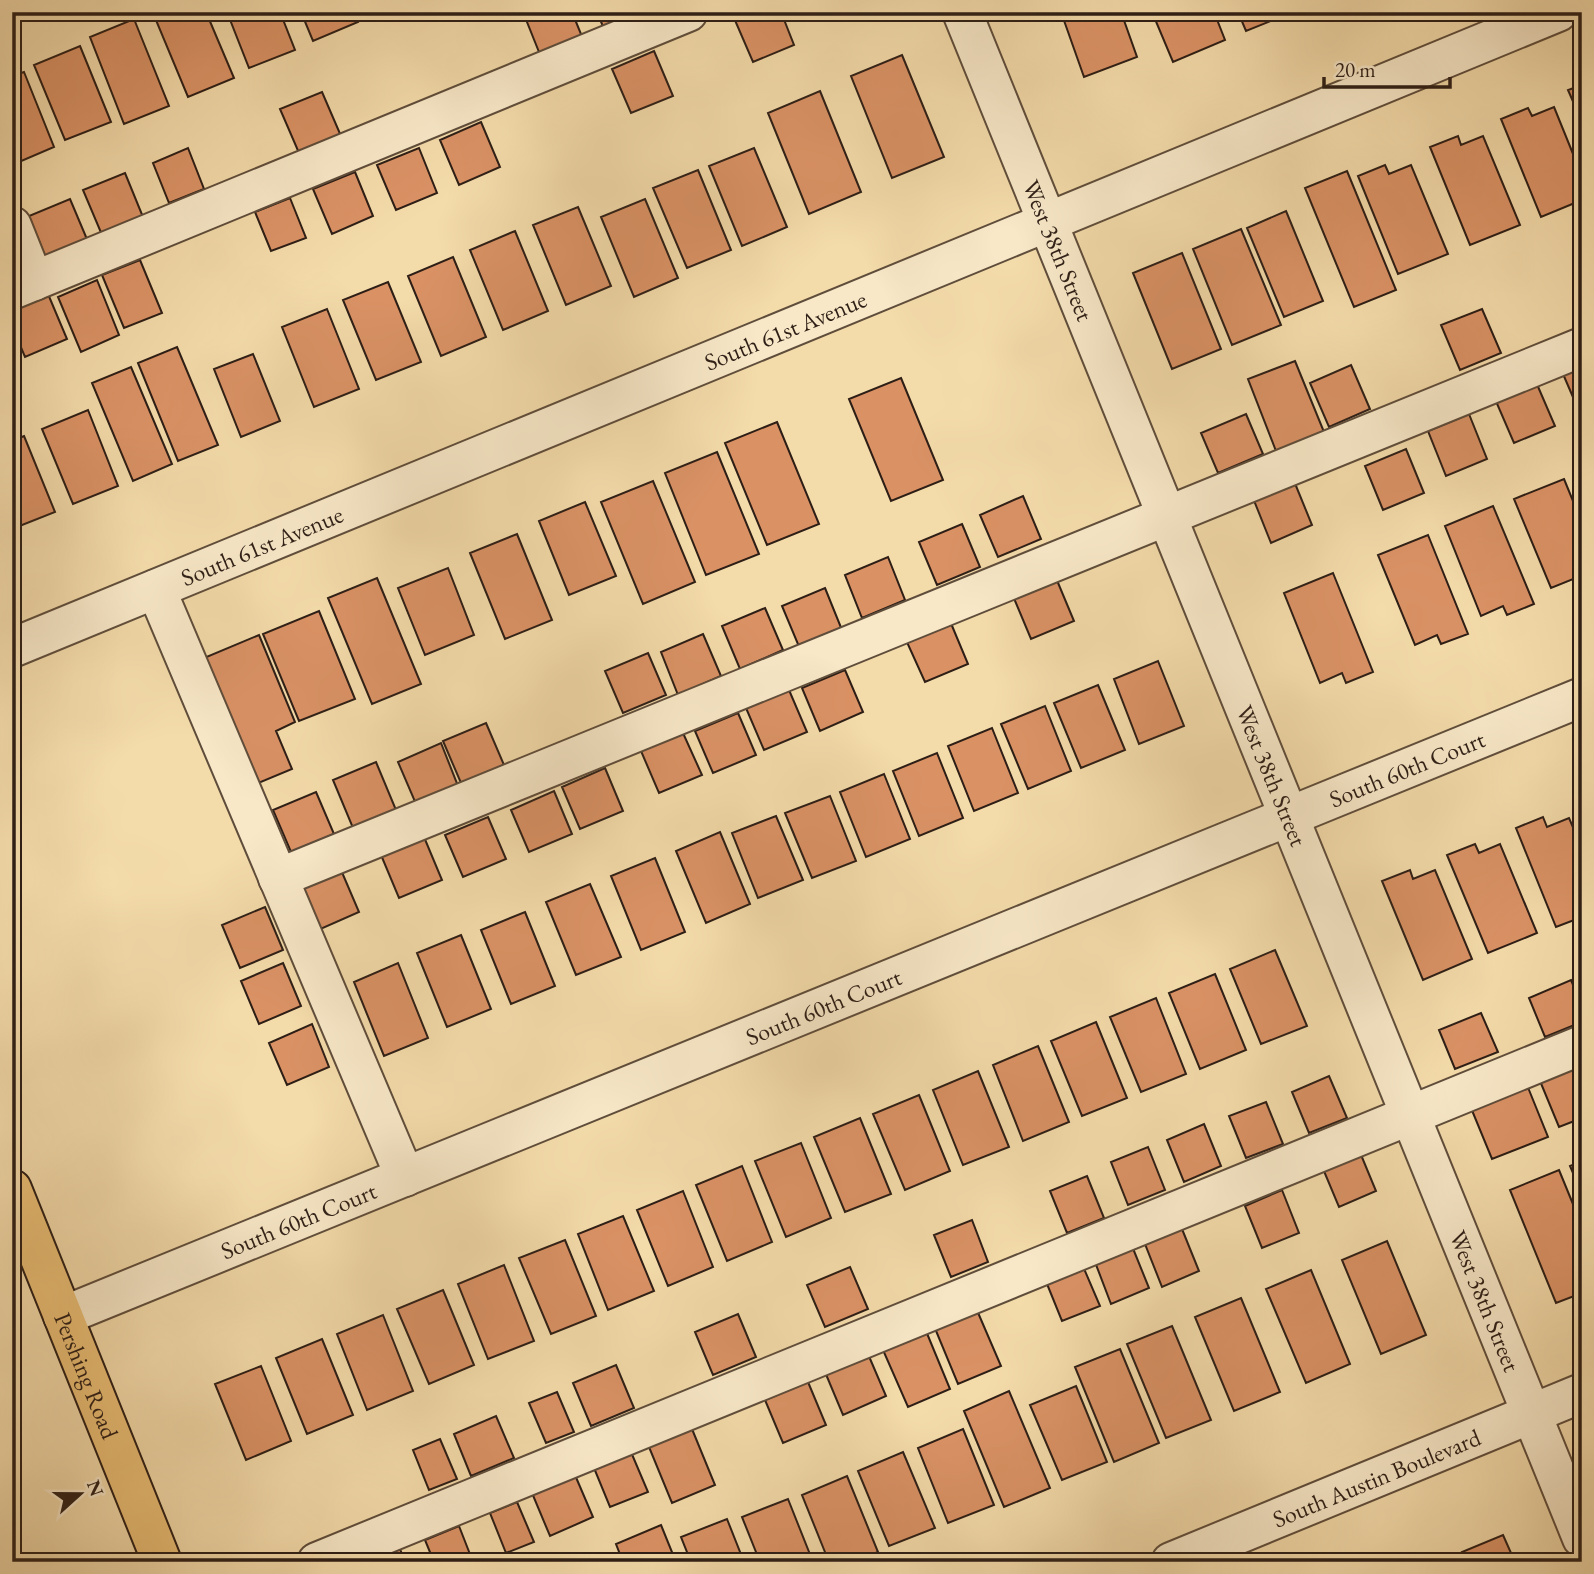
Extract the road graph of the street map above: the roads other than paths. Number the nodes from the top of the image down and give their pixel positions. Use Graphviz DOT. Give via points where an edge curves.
graph roads {
  1 [pos="688,12"];
  2 [pos="962,12"];
  3 [pos="1558,12"];
  4 [pos="1047,222"];
  5 [pos="12,226"];
  6 [pos="23,285"];
  7 [pos="1582,346"];
  8 [pos="1167,516"];
  9 [pos="156,589"];
  10 [pos="12,648"];
  11 [pos="1582,697"];
  12 [pos="1289,818"];
  13 [pos="278,878"];
  14 [pos="1582,1045"];
  15 [pos="1409,1116"];
  16 [pos="405,1177"];
  17 [pos="12,1189"];
  18 [pos="63,1316"];
  19 [pos="1582,1393"];
  20 [pos="1531,1414"];
  21 [pos="1582,1538"];
  22 [pos="162,1562"];
  23 [pos="317,1562"];
  24 [pos="1171,1562"];
  1 -- 6 [label="street"];
  2 -- 4 [label="street, West 38th Street"];
  3 -- 4 [label="street, South 61st Avenue"];
  4 -- 8 [label="street, West 38th Street"];
  4 -- 9 [label="street, South 61st Avenue"];
  5 -- 6 [label="street"];
  7 -- 8 [label="street"];
  8 -- 12 [label="street, West 38th Street"];
  8 -- 13 [label="street"];
  9 -- 10 [label="street, South 61st Avenue"];
  9 -- 13 [label="street"];
  11 -- 12 [label="street, South 60th Court"];
  12 -- 15 [label="street, West 38th Street"];
  12 -- 16 [label="street, South 60th Court"];
  13 -- 16 [label="street"];
  14 -- 15 [label="street"];
  15 -- 20 [label="street, West 38th Street"];
  15 -- 23 [label="street"];
  16 -- 18 [label="street, South 60th Court"];
  17 -- 18 [label="main road, Pershing Road"];
  18 -- 22 [label="main road, Pershing Road"];
  19 -- 20 [label="street, South Austin Boulevard"];
  20 -- 21 [label="street, West 38th Street"];
  20 -- 24 [label="street, South Austin Boulevard"];
}
